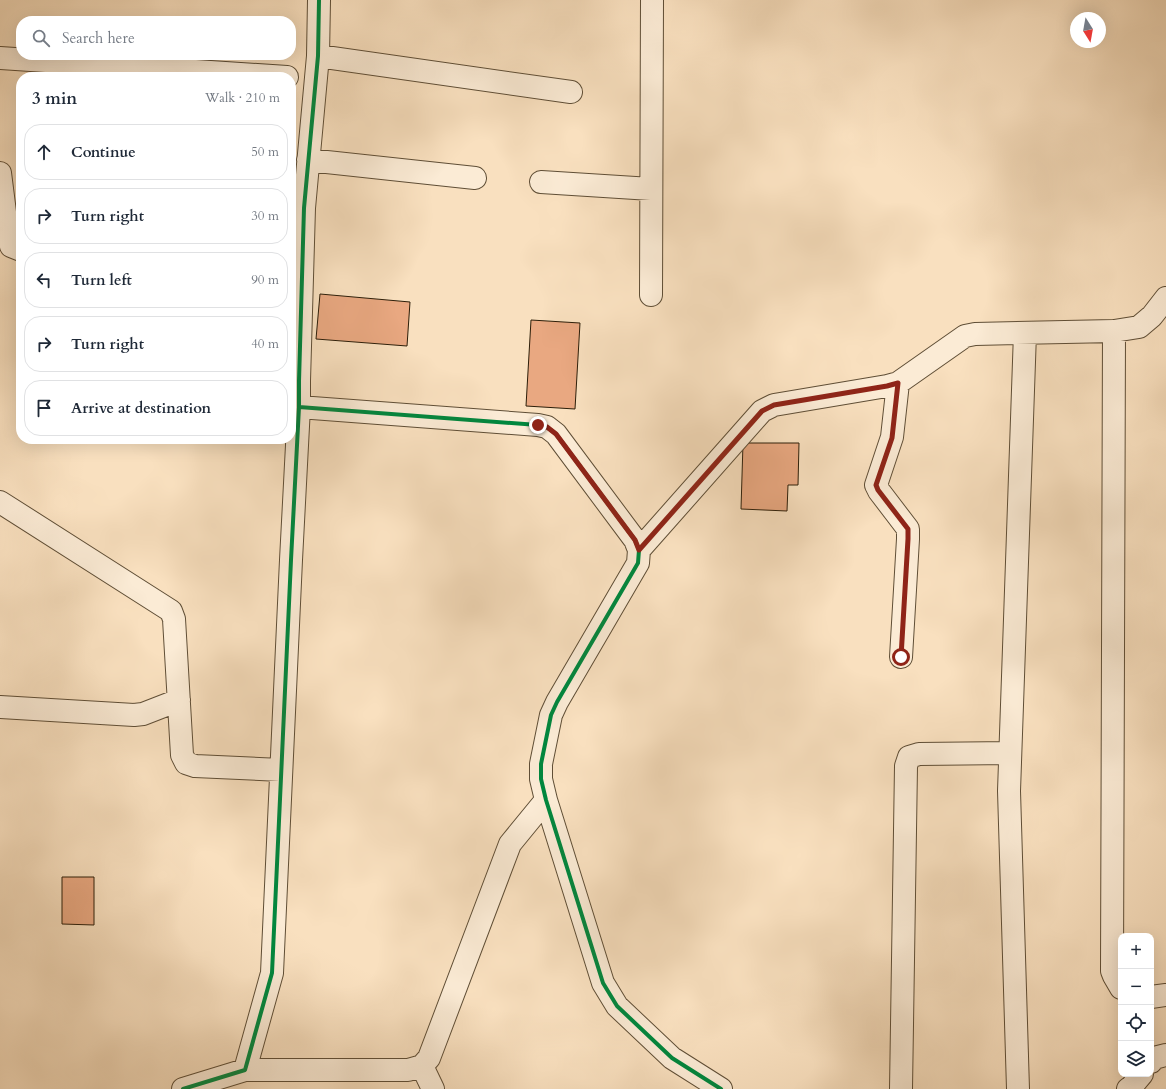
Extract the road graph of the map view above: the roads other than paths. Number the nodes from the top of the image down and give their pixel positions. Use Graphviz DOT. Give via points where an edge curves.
graph roads {
  1 [pos="318,0"];
  2 [pos="652,0"];
  3 [pos="318,56"];
  4 [pos="0,58"];
  5 [pos="16,59"];
  6 [pos="30,60"];
  7 [pos="211,72"];
  8 [pos="296,77"];
  9 [pos="315,79"];
  10 [pos="571,92"];
  11 [pos="308,160"];
  12 [pos="0,174"];
  13 [pos="475,178"];
  14 [pos="541,182"];
  15 [pos="651,189"];
  16 [pos="16,248"];
  17 [pos="297,256"];
  18 [pos="651,295"];
  19 [pos="1166,298"];
  20 [pos="296,318"];
  21 [pos="1114,331"];
  22 [pos="1025,333"];
  23 [pos="898,383"];
  24 [pos="296,387"];
  25 [pos="299,407"];
  26 [pos="0,502"];
  27 [pos="639,550"];
  28 [pos="901,657"];
  29 [pos="179,700"];
  30 [pos="0,707"];
  31 [pos="1010,753"];
  32 [pos="281,770"];
  33 [pos="546,800"];
  34 [pos="1118,983"];
  35 [pos="1166,995"];
  36 [pos="1154,997"];
  37 [pos="1166,1055"];
  38 [pos="1154,1058"];
  39 [pos="422,1066"];
  40 [pos="245,1070"];
  41 [pos="183,1089"];
  42 [pos="433,1089"];
  43 [pos="721,1089"];
  44 [pos="901,1089"];
  45 [pos="1018,1089"];
  1 -- 3 [label="street"];
  2 -- 15 [label="street"];
  3 -- 9 [label="street"];
  3 -- 10 [label="street"];
  4 -- 5 [label="street"];
  6 -- 7 [label="street"];
  8 -- 9 [label="street"];
  9 -- 11 [label="street"];
  11 -- 13 [label="street"];
  11 -- 17 [label="street"];
  12 -- 16 [label="street" via="8,236 11,246"];
  14 -- 15 [label="street"];
  15 -- 18 [label="street"];
  17 -- 20 [label="street"];
  19 -- 21 [label="street" via="1152,316 1139,327"];
  21 -- 22 [label="street"];
  21 -- 34 [label="street" via="1112,971"];
  22 -- 23 [label="street" via="964,336"];
  22 -- 31 [label="street"];
  23 -- 27 [label="street" via="774,405 762,411"];
  23 -- 28 [label="street" via="892,438 876,485 908,529"];
  24 -- 25 [label="street"];
  25 -- 27 [label="street" via="547,427 556,434 635,540"];
  25 -- 32 [label="street"];
  26 -- 29 [label="street" via="171,611 174,619"];
  27 -- 33 [label="street" via="638,563 551,715 541,764 541,779"];
  29 -- 30 [label="street" via="134,715"];
  29 -- 32 [label="street" via="182,755 186,763 195,766"];
  31 -- 44 [label="street" via="909,756 906,766"];
  31 -- 45 [label="street"];
  32 -- 40 [label="street" via="272,973"];
  33 -- 39 [label="street" via="510,844 429,1058"];
  33 -- 43 [label="street" via="603,983 617,1006 672,1058"];
  35 -- 36 [label="street"];
  37 -- 38 [label="street"];
  39 -- 40 [label="street" via="408,1070"];
  39 -- 42 [label="street"];
  40 -- 41 [label="street"];
}
